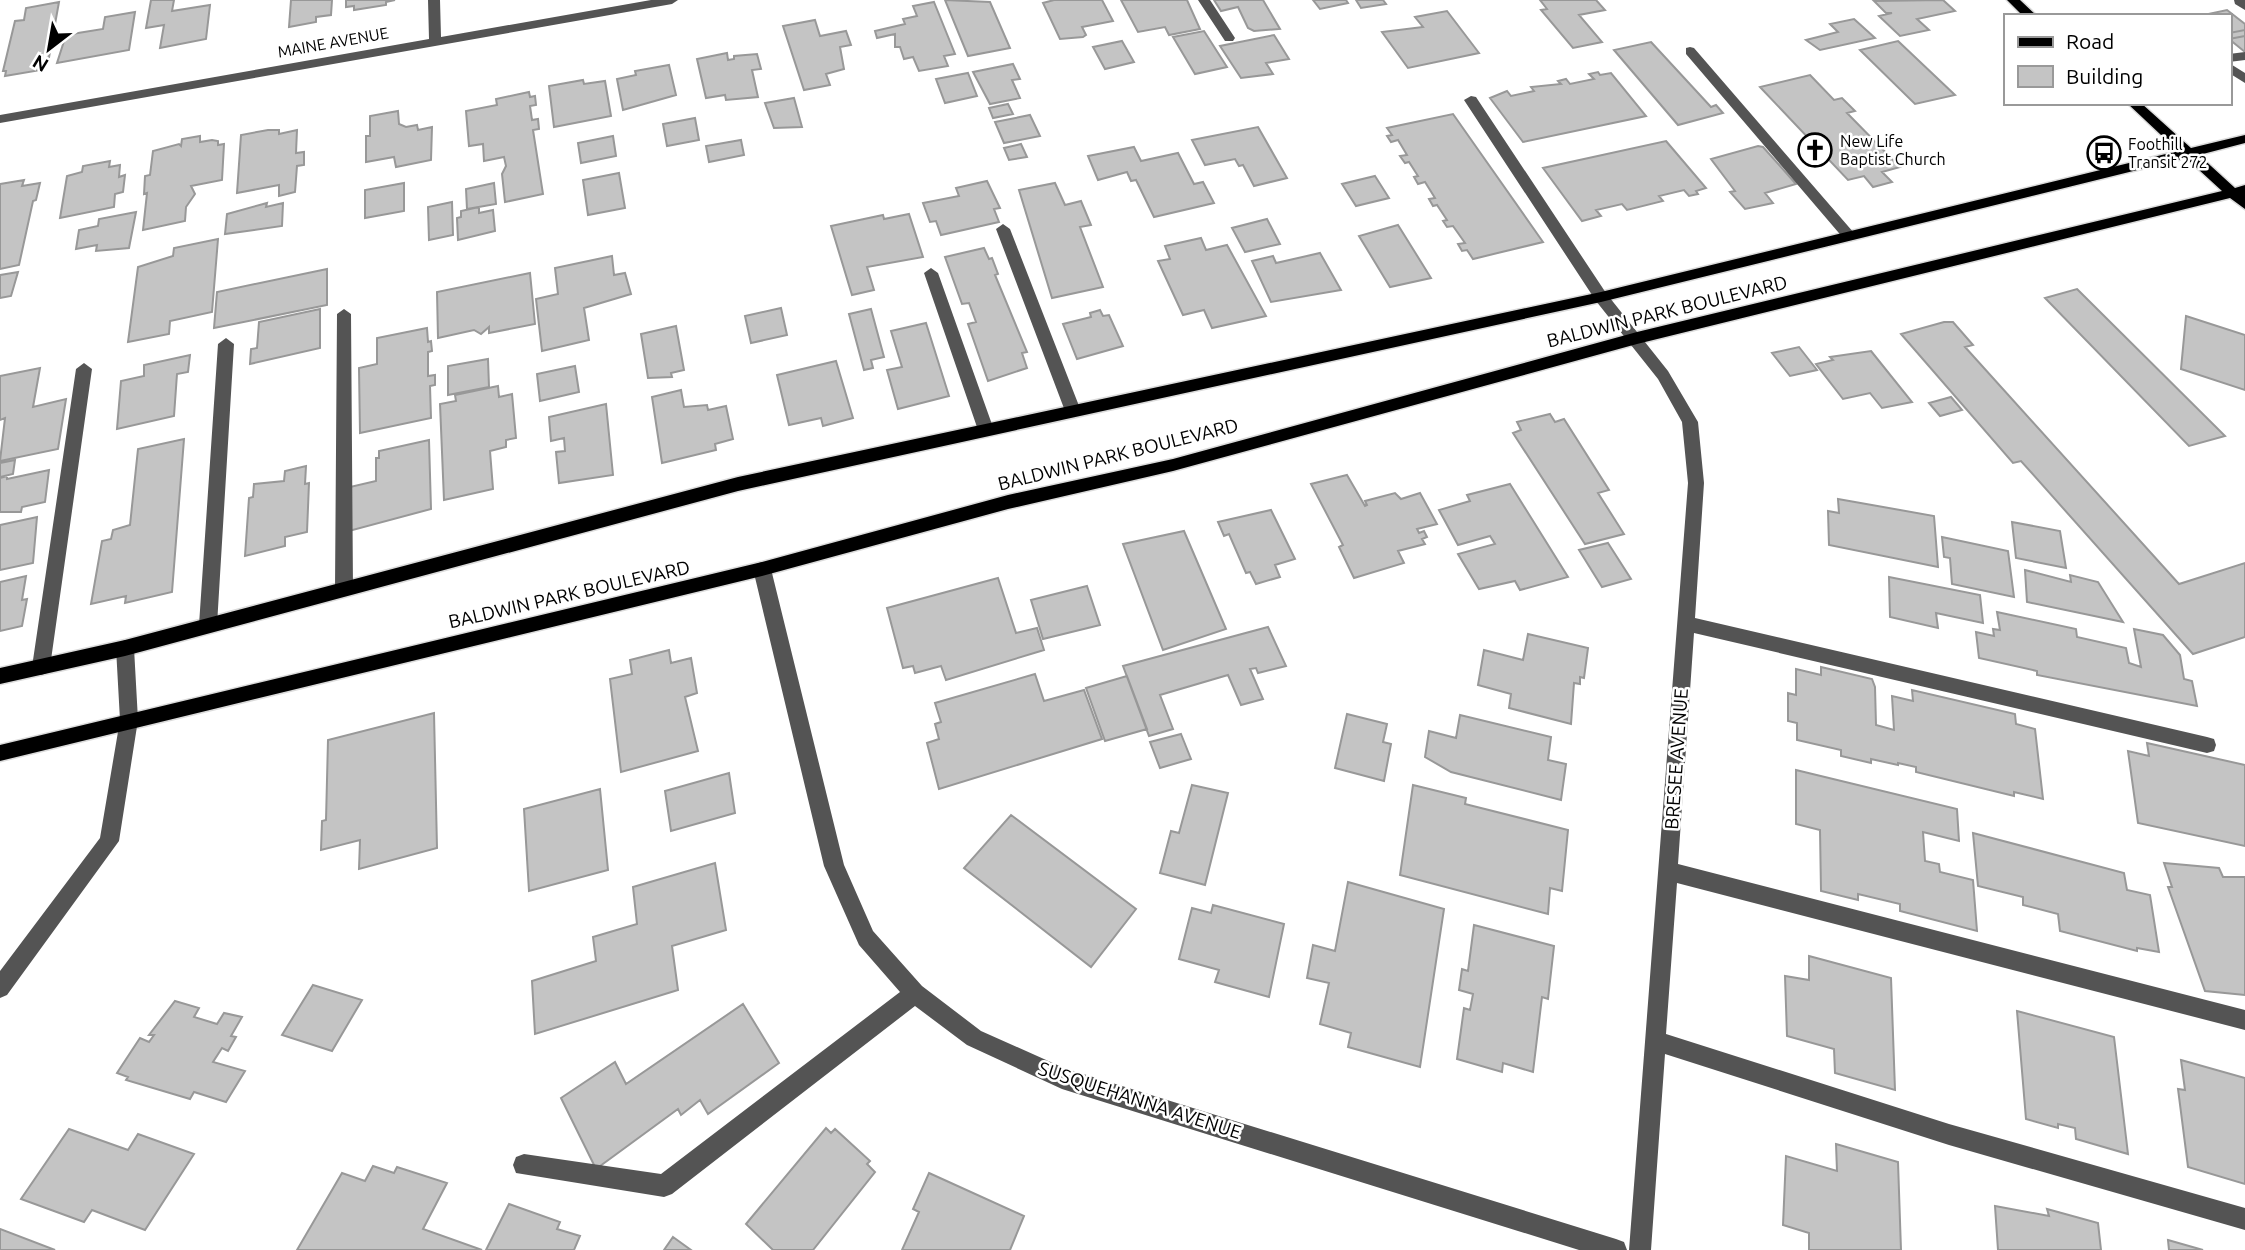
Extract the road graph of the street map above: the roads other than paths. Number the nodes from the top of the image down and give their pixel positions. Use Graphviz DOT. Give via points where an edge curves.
graph roads {
  1 [pos="434,0"];
  2 [pos="672,0"];
  3 [pos="1204,0"];
  4 [pos="2013,0"];
  5 [pos="2029,14"];
  6 [pos="1229,38"];
  7 [pos="435,42"];
  8 [pos="1690,51"];
  9 [pos="1471,100"];
  10 [pos="2135,105"];
  11 [pos="0,119"];
  12 [pos="2245,139"];
  13 [pos="2190,153"];
  14 [pos="2238,192"];
  15 [pos="2245,204"];
  16 [pos="1003,229"];
  17 [pos="1849,236"];
  18 [pos="931,273"];
  19 [pos="1601,297"];
  20 [pos="344,314"];
  21 [pos="1637,338"];
  22 [pos="226,344"];
  23 [pos="84,369"];
  24 [pos="1073,411"];
  25 [pos="986,430"];
  26 [pos="762,569"];
  27 [pos="344,589"];
  28 [pos="1685,623"];
  29 [pos="208,625"];
  30 [pos="125,648"];
  31 [pos="41,667"];
  32 [pos="0,676"];
  33 [pos="129,720"];
  34 [pos="2207,745"];
  35 [pos="0,753"];
  36 [pos="1668,871"];
  37 [pos="0,988"];
  38 [pos="915,993"];
  39 [pos="2245,1020"];
  40 [pos="1656,1041"];
  41 [pos="524,1165"];
  42 [pos="2245,1219"];
  43 [pos="1616,1250"];
  44 [pos="1640,1250"];
  1 -- 7 [label="street"];
  2 -- 7 [label="street, MAINE AVENUE"];
  3 -- 6 [label="street"];
  4 -- 5 [label="main road"];
  7 -- 11 [label="street, MAINE AVENUE"];
  8 -- 17 [label="street"];
  9 -- 19 [label="street, BRESEE AVENUE"];
  10 -- 13 [label="main road"];
  12 -- 13 [label="main road, BALDWIN PARK BOULEVARD"];
  13 -- 14 [label="main road"];
  13 -- 17 [label="main road, BALDWIN PARK BOULEVARD"];
  14 -- 15 [label="main road"];
  14 -- 21 [label="main road, BALDWIN PARK BOULEVARD"];
  16 -- 24 [label="street"];
  17 -- 19 [label="main road, BALDWIN PARK BOULEVARD"];
  18 -- 25 [label="street"];
  19 -- 21 [label="street, BRESEE AVENUE"];
  19 -- 24 [label="main road, BALDWIN PARK BOULEVARD"];
  20 -- 27 [label="street"];
  21 -- 26 [label="main road, BALDWIN PARK BOULEVARD" via="1186,461 1008,502"];
  21 -- 28 [label="street, BRESEE AVENUE" via="1690,422 1696,484"];
  22 -- 29 [label="street"];
  23 -- 31 [label="street"];
  24 -- 25 [label="main road, BALDWIN PARK BOULEVARD"];
  25 -- 27 [label="main road, BALDWIN PARK BOULEVARD" via="737,484"];
  26 -- 33 [label="main road, BALDWIN PARK BOULEVARD"];
  26 -- 38 [label="street, SUSQUEHANNA AVENUE" via="834,866 866,938"];
  27 -- 29 [label="main road, BALDWIN PARK BOULEVARD"];
  28 -- 34 [label="street"];
  28 -- 36 [label="street, BRESEE AVENUE"];
  29 -- 30 [label="main road, BALDWIN PARK BOULEVARD"];
  30 -- 31 [label="main road, BALDWIN PARK BOULEVARD"];
  30 -- 33 [label="street"];
  31 -- 32 [label="main road, BALDWIN PARK BOULEVARD"];
  33 -- 35 [label="main road, BALDWIN PARK BOULEVARD"];
  33 -- 37 [label="street" via="109,841"];
  36 -- 39 [label="street"];
  36 -- 40 [label="street, BRESEE AVENUE"];
  38 -- 41 [label="street" via="664,1186"];
  38 -- 43 [label="street, SUSQUEHANNA AVENUE" via="974,1038 1062,1078"];
  40 -- 42 [label="street" via="1988,1148"];
  40 -- 44 [label="street, BRESEE AVENUE"];
}
